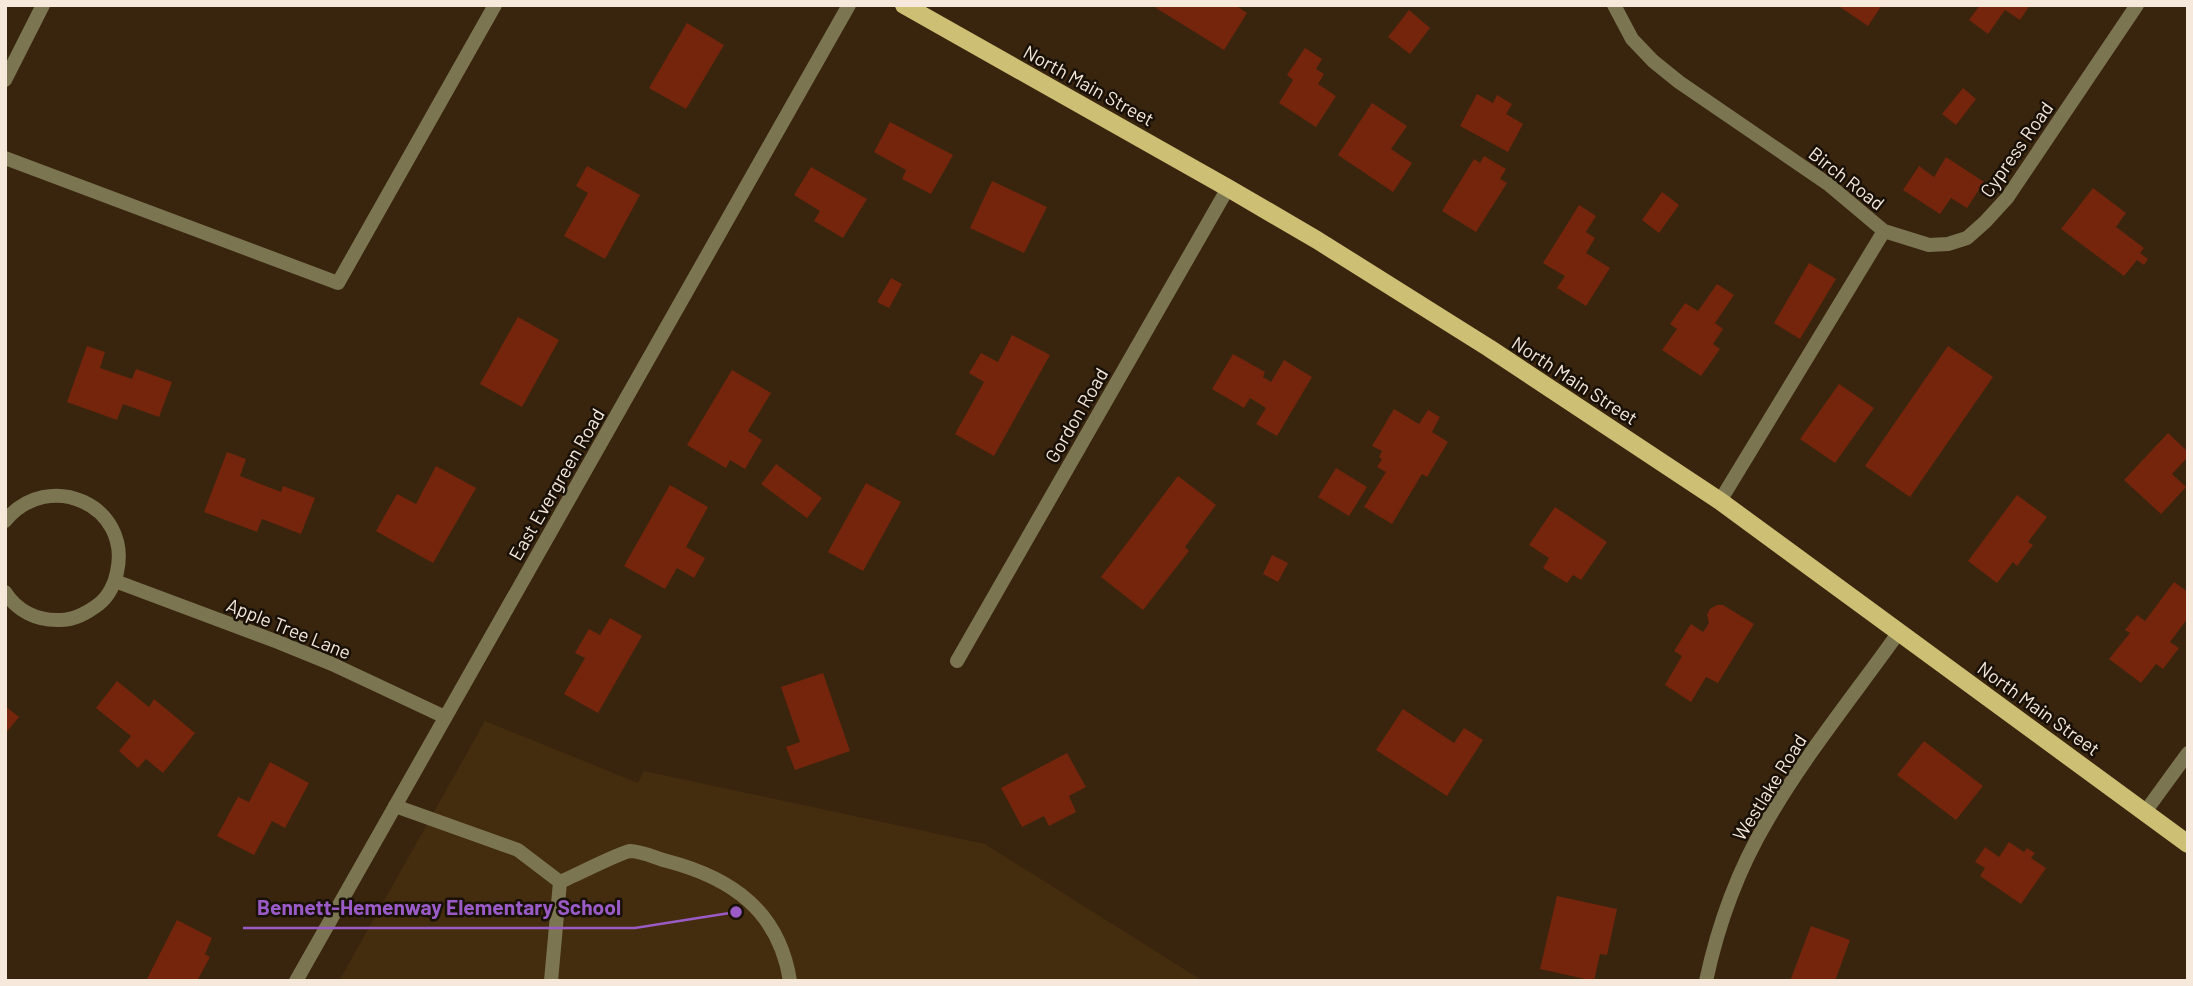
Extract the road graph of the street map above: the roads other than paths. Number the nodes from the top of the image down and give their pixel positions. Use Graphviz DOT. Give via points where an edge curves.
graph roads {
  1 [pos="43,5"];
  2 [pos="495,5"];
  3 [pos="849,5"];
  4 [pos="904,5"];
  5 [pos="1614,5"];
  6 [pos="2137,5"];
  7 [pos="5,80"];
  8 [pos="5,158"];
  9 [pos="1228,188"];
  10 [pos="1884,231"];
  11 [pos="1720,501"];
  12 [pos="5,521"];
  13 [pos="115,581"];
  14 [pos="5,592"];
  15 [pos="1899,632"];
  16 [pos="957,661"];
  17 [pos="445,717"];
  18 [pos="2188,753"];
  19 [pos="395,806"];
  20 [pos="2145,812"];
  21 [pos="2188,844"];
  22 [pos="561,882"];
  23 [pos="296,981"];
  24 [pos="551,981"];
  25 [pos="790,981"];
  26 [pos="1706,981"];
  1 -- 7 [label="street"];
  2 -- 8 [label="street" via="338,283"];
  3 -- 17 [label="street, East Evergreen Road"];
  4 -- 9 [label="main road, North Main Street"];
  5 -- 10 [label="street, Birch Road" via="1632,39 1653,61 1828,184"];
  6 -- 10 [label="street, Cypress Road" via="2022,177 1985,222 1967,237 1948,244 1929,245"];
  9 -- 11 [label="main road, North Main Street" via="1400,292"];
  9 -- 16 [label="street, Gordon Road"];
  10 -- 11 [label="street, Birch Road"];
  11 -- 15 [label="main road, North Main Street"];
  12 -- 13 [label="street" via="33,499 56,494 78,498 98,510 116,536 120,559"];
  13 -- 14 [label="street" via="103,600 69,620 47,621 27,614"];
  13 -- 17 [label="street, Apple Tree Lane" via="321,660"];
  15 -- 20 [label="main road, North Main Street"];
  15 -- 26 [label="street, Westlake Road" via="1766,823 1728,906"];
  17 -- 19 [label="street, East Evergreen Road"];
  18 -- 20 [label="street"];
  19 -- 22 [label="street" via="518,850"];
  19 -- 23 [label="street, East Evergreen Road"];
  20 -- 21 [label="main road, North Main Street"];
  22 -- 24 [label="street"];
  22 -- 25 [label="street" via="629,851 691,868 735,888 766,918 787,957"];
}
